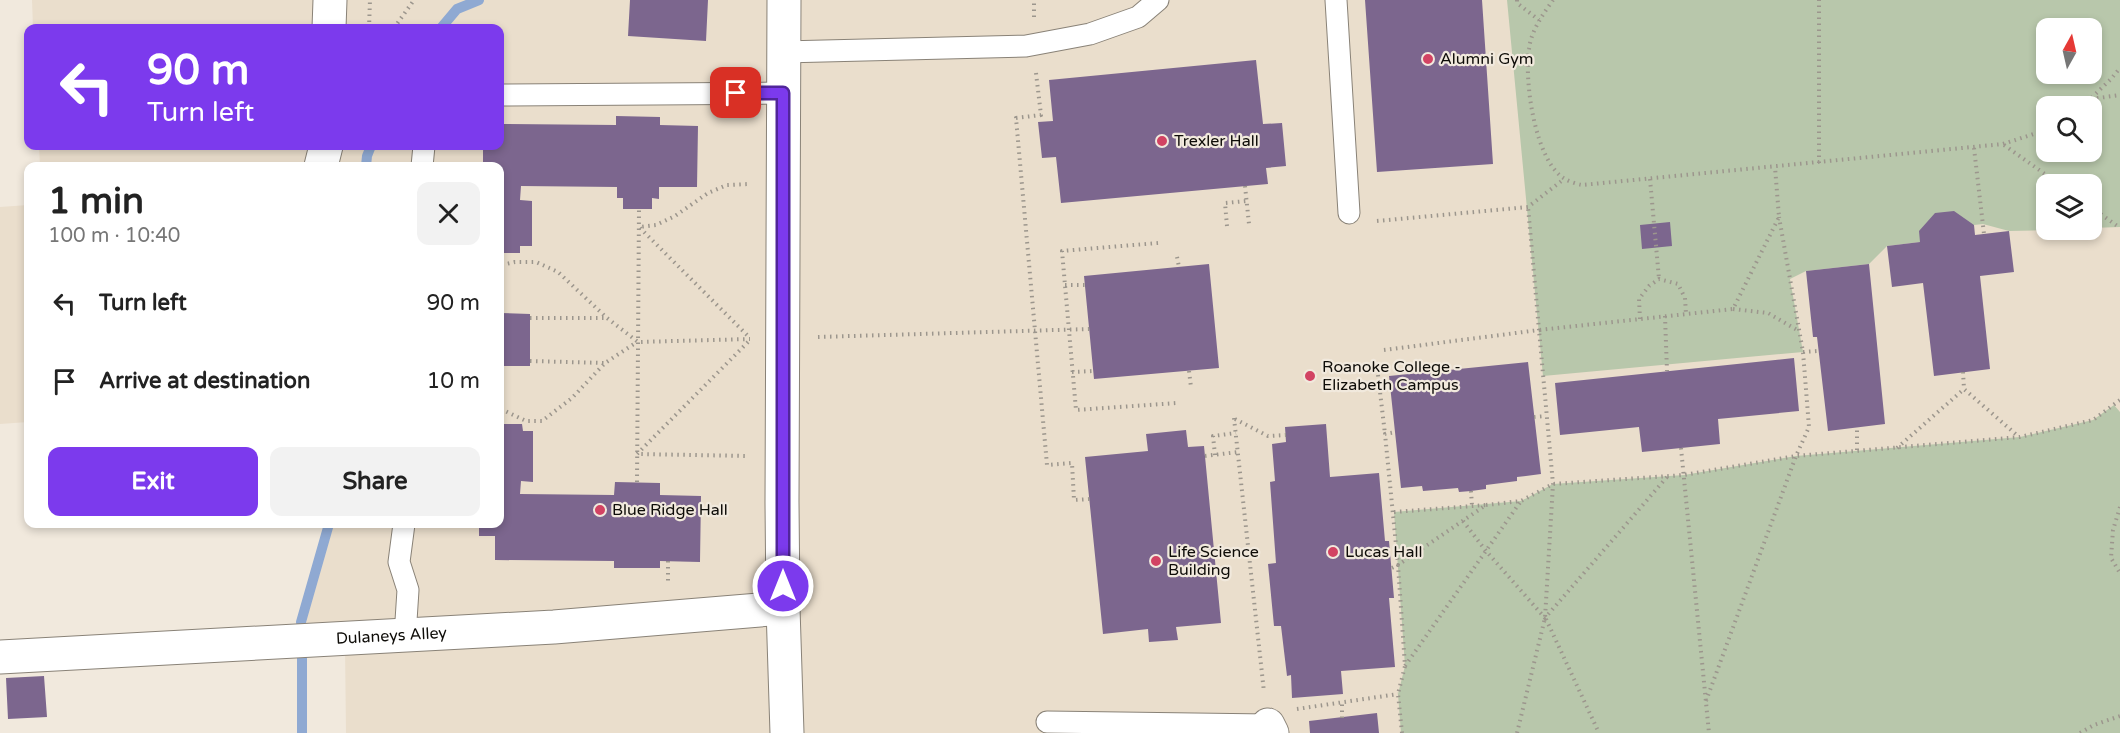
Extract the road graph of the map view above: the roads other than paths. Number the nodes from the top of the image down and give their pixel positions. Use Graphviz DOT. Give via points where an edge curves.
graph roads {
  1 [pos="330,0"];
  2 [pos="784,0"];
  3 [pos="1158,0"];
  4 [pos="1336,0"];
  5 [pos="329,24"];
  6 [pos="783,52"];
  7 [pos="783,93"];
  8 [pos="504,95"];
  9 [pos="1349,213"];
  10 [pos="403,528"];
  11 [pos="783,608"];
  12 [pos="405,636"];
  13 [pos="0,657"];
  14 [pos="1047,722"];
  15 [pos="1270,729"];
  16 [pos="788,733"];
  1 -- 5 [label="street"];
  2 -- 6 [label="street"];
  3 -- 6 [label="lane" via="1138,17 1090,34 1033,45"];
  4 -- 9 [label="lane"];
  6 -- 7 [label="street"];
  7 -- 8 [label="lane"];
  7 -- 11 [label="street"];
  10 -- 12 [label="lane" via="399,562 408,590"];
  11 -- 12 [label="street, Dulaneys Alley"];
  11 -- 16 [label="street"];
  12 -- 13 [label="street, Dulaneys Alley"];
  14 -- 15 [label="lane"];
}
